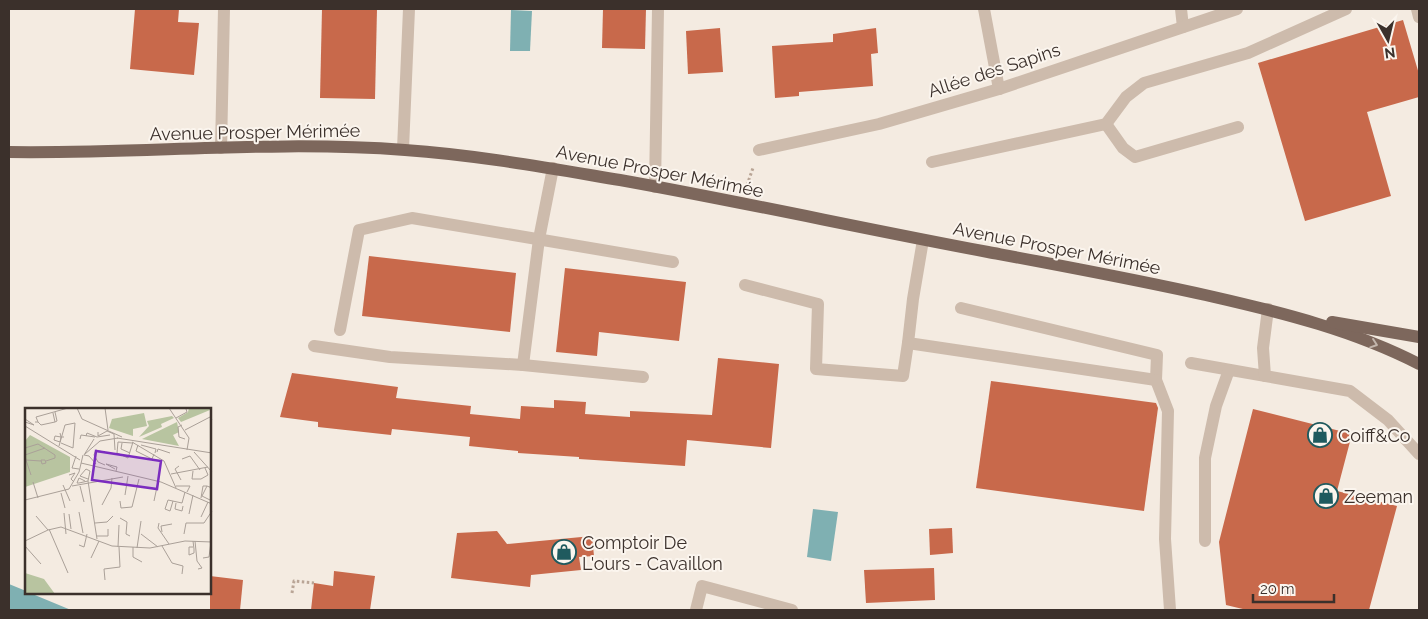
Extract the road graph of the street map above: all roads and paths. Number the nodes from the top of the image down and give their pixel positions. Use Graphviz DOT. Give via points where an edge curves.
graph roads {
  1 [pos="224,9"];
  2 [pos="409,9"];
  3 [pos="658,9"];
  4 [pos="984,9"];
  5 [pos="1181,9"];
  6 [pos="1236,9"];
  7 [pos="1346,9"];
  8 [pos="1417,9"];
  9 [pos="1419,16"];
  10 [pos="1183,26"];
  11 [pos="999,89"];
  12 [pos="1106,124"];
  13 [pos="1238,127"];
  14 [pos="221,148"];
  15 [pos="403,150"];
  16 [pos="759,150"];
  17 [pos="9,152"];
  18 [pos="932,162"];
  19 [pos="553,168"];
  20 [pos="655,187"];
  21 [pos="742,204"];
  22 [pos="539,239"];
  23 [pos="923,240"];
  24 [pos="673,262"];
  25 [pos="745,285"];
  26 [pos="961,308"];
  27 [pos="1268,309"];
  28 [pos="1295,316"];
  29 [pos="340,330"];
  30 [pos="1419,337"];
  31 [pos="908,343"];
  32 [pos="314,346"];
  33 [pos="1191,364"];
  34 [pos="1419,364"];
  35 [pos="523,365"];
  36 [pos="1229,370"];
  37 [pos="1266,376"];
  38 [pos="643,377"];
  39 [pos="1156,380"];
  40 [pos="1419,454"];
  41 [pos="1205,541"];
  42 [pos="314,583"];
  43 [pos="292,593"];
  44 [pos="696,610"];
  45 [pos="792,610"];
  46 [pos="1170,610"];
  1 -- 14 [label="street"];
  2 -- 15 [label="street"];
  3 -- 20 [label="street"];
  4 -- 11 [label="street"];
  5 -- 10 [label="street"];
  6 -- 10 [label="street, Allée des Sapins"];
  7 -- 12 [label="street" via="1248,53 1144,84 1126,97"];
  8 -- 9 [label="street"];
  10 -- 11 [label="street, Allée des Sapins"];
  11 -- 16 [label="street, Allée des Sapins" via="880,124"];
  12 -- 13 [label="street" via="1123,148 1135,157"];
  12 -- 18 [label="street"];
  14 -- 15 [label="main road, Avenue Prosper Mérimée" via="328,146"];
  14 -- 17 [label="main road, Avenue Prosper Mérimée"];
  15 -- 19 [label="main road, Avenue Prosper Mérimée"];
  16 -- 21 [label="path"];
  19 -- 20 [label="main road, Avenue Prosper Mérimée"];
  19 -- 22 [label="street"];
  20 -- 21 [label="main road, Avenue Prosper Mérimée"];
  21 -- 23 [label="main road, Avenue Prosper Mérimée"];
  22 -- 24 [label="street"];
  22 -- 29 [label="street" via="412,218 359,230"];
  22 -- 35 [label="street"];
  23 -- 27 [label="main road, Avenue Prosper Mérimée" via="1153,283"];
  23 -- 31 [label="street"];
  25 -- 31 [label="street" via="818,304 816,369 903,376"];
  26 -- 39 [label="street" via="1157,354"];
  27 -- 28 [label="main road, Avenue Prosper Mérimée"];
  27 -- 37 [label="street" via="1262,348"];
  28 -- 30 [label="main road, Avenue Prosper Mérimée"];
  28 -- 34 [label="main road, Avenue Prosper Mérimée, one-way" via="1392,350"];
  31 -- 39 [label="street"];
  32 -- 35 [label="street" via="390,357"];
  33 -- 36 [label="street"];
  35 -- 38 [label="street"];
  36 -- 37 [label="street"];
  36 -- 41 [label="street" via="1216,406 1205,458"];
  37 -- 40 [label="street" via="1350,391 1388,420"];
  39 -- 46 [label="street" via="1168,411 1165,539"];
  42 -- 43 [label="path" via="294,581"];
  44 -- 45 [label="street" via="702,586"];
}
